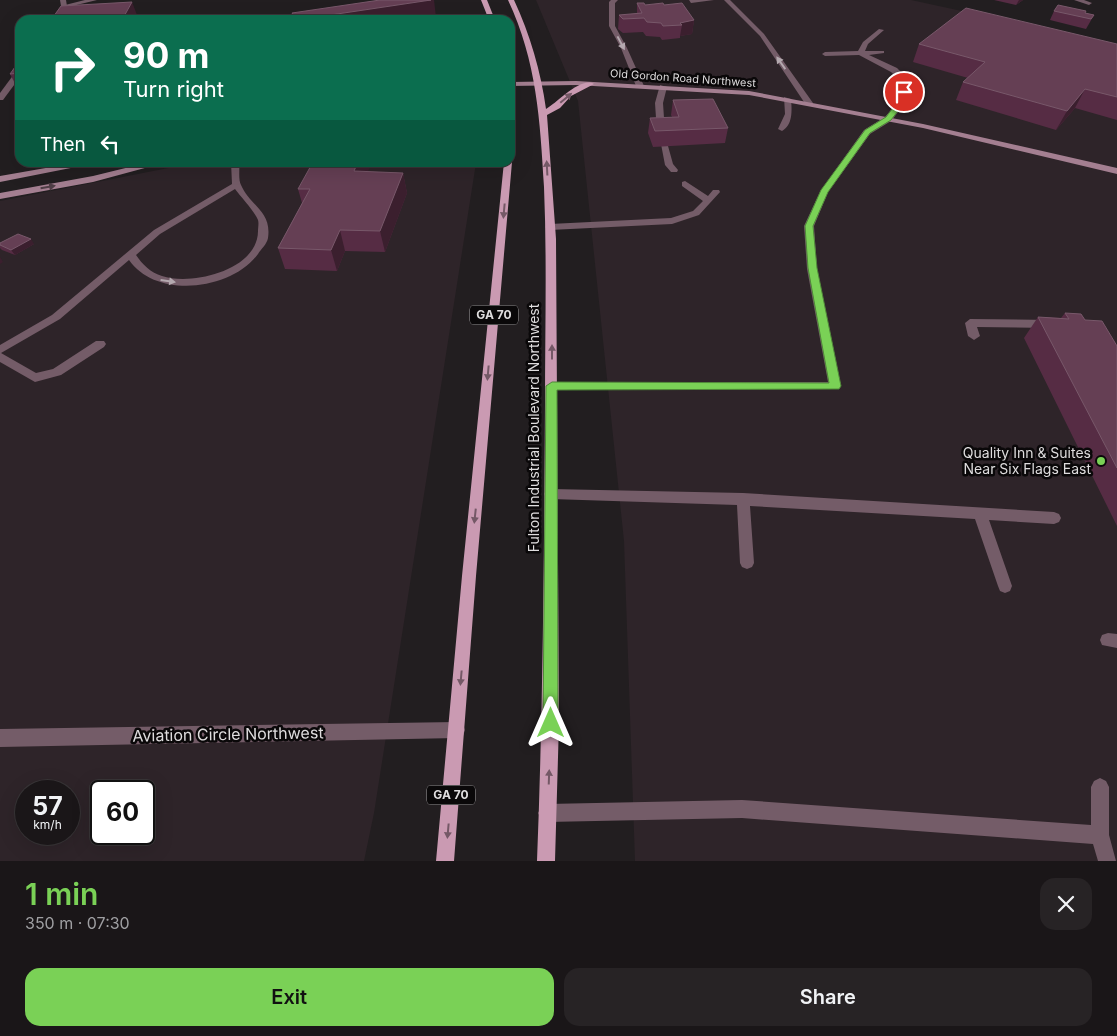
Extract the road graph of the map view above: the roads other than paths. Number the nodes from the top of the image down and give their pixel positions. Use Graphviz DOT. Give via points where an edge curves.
graph roads {
  1 [pos="94,0"];
  2 [pos="484,0"];
  3 [pos="511,0"];
  4 [pos="615,0"];
  5 [pos="711,0"];
  6 [pos="727,0"];
  7 [pos="1077,0"];
  8 [pos="691,1"];
  9 [pos="63,3"];
  10 [pos="1089,3"];
  11 [pos="57,15"];
  12 [pos="490,15"];
  13 [pos="881,30"];
  14 [pos="882,52"];
  15 [pos="861,53"];
  16 [pos="825,54"];
  17 [pos="15,78"];
  18 [pos="539,82"];
  19 [pos="515,84"];
  20 [pos="590,84"];
  21 [pos="640,86"];
  22 [pos="663,87"];
  23 [pos="515,88"];
  24 [pos="0,98"];
  25 [pos="787,99"];
  26 [pos="809,103"];
  27 [pos="543,114"];
  28 [pos="888,119"];
  29 [pos="782,130"];
  30 [pos="661,133"];
  31 [pos="664,146"];
  32 [pos="68,167"];
  33 [pos="142,167"];
  34 [pos="235,167"];
  35 [pos="508,167"];
  36 [pos="674,170"];
  37 [pos="1117,171"];
  38 [pos="0,179"];
  39 [pos="685,184"];
  40 [pos="236,185"];
  41 [pos="716,192"];
  42 [pos="0,196"];
  43 [pos="708,200"];
  44 [pos="550,227"];
  45 [pos="130,254"];
  46 [pos="1060,324"];
  47 [pos="974,336"];
  48 [pos="100,344"];
  49 [pos="0,350"];
  50 [pos="0,357"];
  51 [pos="552,386"];
  52 [pos="551,494"];
  53 [pos="743,499"];
  54 [pos="980,513"];
  55 [pos="1054,518"];
  56 [pos="747,563"];
  57 [pos="1005,586"];
  58 [pos="457,730"];
  59 [pos="0,738"];
  60 [pos="1100,787"];
  61 [pos="547,814"];
  62 [pos="1100,835"];
  63 [pos="445,861"];
  64 [pos="546,861"];
  65 [pos="1106,861"];
  1 -- 9 [label="street"];
  2 -- 12 [label="main road"];
  3 -- 18 [label="main road, Fulton Industrial Boulevard Northwest"];
  4 -- 21 [label="street, one-way" via="612,2 612,26"];
  5 -- 8 [label="street"];
  26 -- 6 [label="street, one-way" via="762,35"];
  7 -- 10 [label="street"];
  9 -- 11 [label="street"];
  13 -- 15 [label="street" via="865,43"];
  14 -- 15 [label="street"];
  15 -- 16 [label="street"];
  15 -- 28 [label="street" via="894,70 906,82 902,102"];
  17 -- 24 [label="street"];
  18 -- 19 [label="main road"];
  18 -- 20 [label="main road, Old Gordon Road Northwest"];
  18 -- 23 [label="main road"];
  18 -- 27 [label="main road, Fulton Industrial Boulevard Northwest"];
  20 -- 21 [label="main road, Old Gordon Road Northwest"];
  27 -- 20 [label="main road, one-way" via="568,94"];
  21 -- 22 [label="main road, Old Gordon Road Northwest"];
  22 -- 25 [label="main road, Old Gordon Road Northwest"];
  22 -- 30 [label="street" via="659,104"];
  25 -- 26 [label="main road, Old Gordon Road Northwest"];
  25 -- 29 [label="street" via="789,114"];
  26 -- 28 [label="main road, Old Gordon Road Northwest"];
  44 -- 27 [label="main road, Fulton Industrial Boulevard Northwest, one-way"];
  28 -- 37 [label="main road, Old Gordon Road Northwest"];
  28 -- 51 [label="street" via="868,132 824,192 809,226 812,268 836,386"];
  31 -- 36 [label="street" via="669,165"];
  32 -- 38 [label="main road"];
  42 -- 33 [label="main road, one-way"];
  34 -- 40 [label="street"];
  35 -- 58 [label="main road, GA 70, one-way"];
  39 -- 43 [label="street"];
  40 -- 45 [label="street" via="157,232"];
  45 -- 40 [label="street, one-way" via="139,267 159,280 188,283 221,277 247,262 264,240 263,220"];
  41 -- 43 [label="street"];
  43 -- 44 [label="street" via="696,213 672,222"];
  51 -- 44 [label="main road, Fulton Industrial Boulevard Northwest, one-way"];
  45 -- 49 [label="street" via="56,317"];
  46 -- 47 [label="street" via="970,323"];
  48 -- 50 [label="street" via="57,372 35,378"];
  51 -- 52 [label="main road, Fulton Industrial Boulevard Northwest"];
  52 -- 53 [label="street"];
  61 -- 52 [label="main road, Fulton Industrial Boulevard Northwest, one-way" via="551,723"];
  53 -- 54 [label="street"];
  53 -- 56 [label="street"];
  54 -- 55 [label="street"];
  54 -- 57 [label="street"];
  58 -- 59 [label="street, Aviation Circle Northwest"];
  58 -- 63 [label="main road, GA 70, one-way"];
  60 -- 62 [label="street"];
  61 -- 62 [label="street" via="742,809"];
  61 -- 64 [label="main road, Fulton Industrial Boulevard Northwest"];
  62 -- 65 [label="street"];
}
